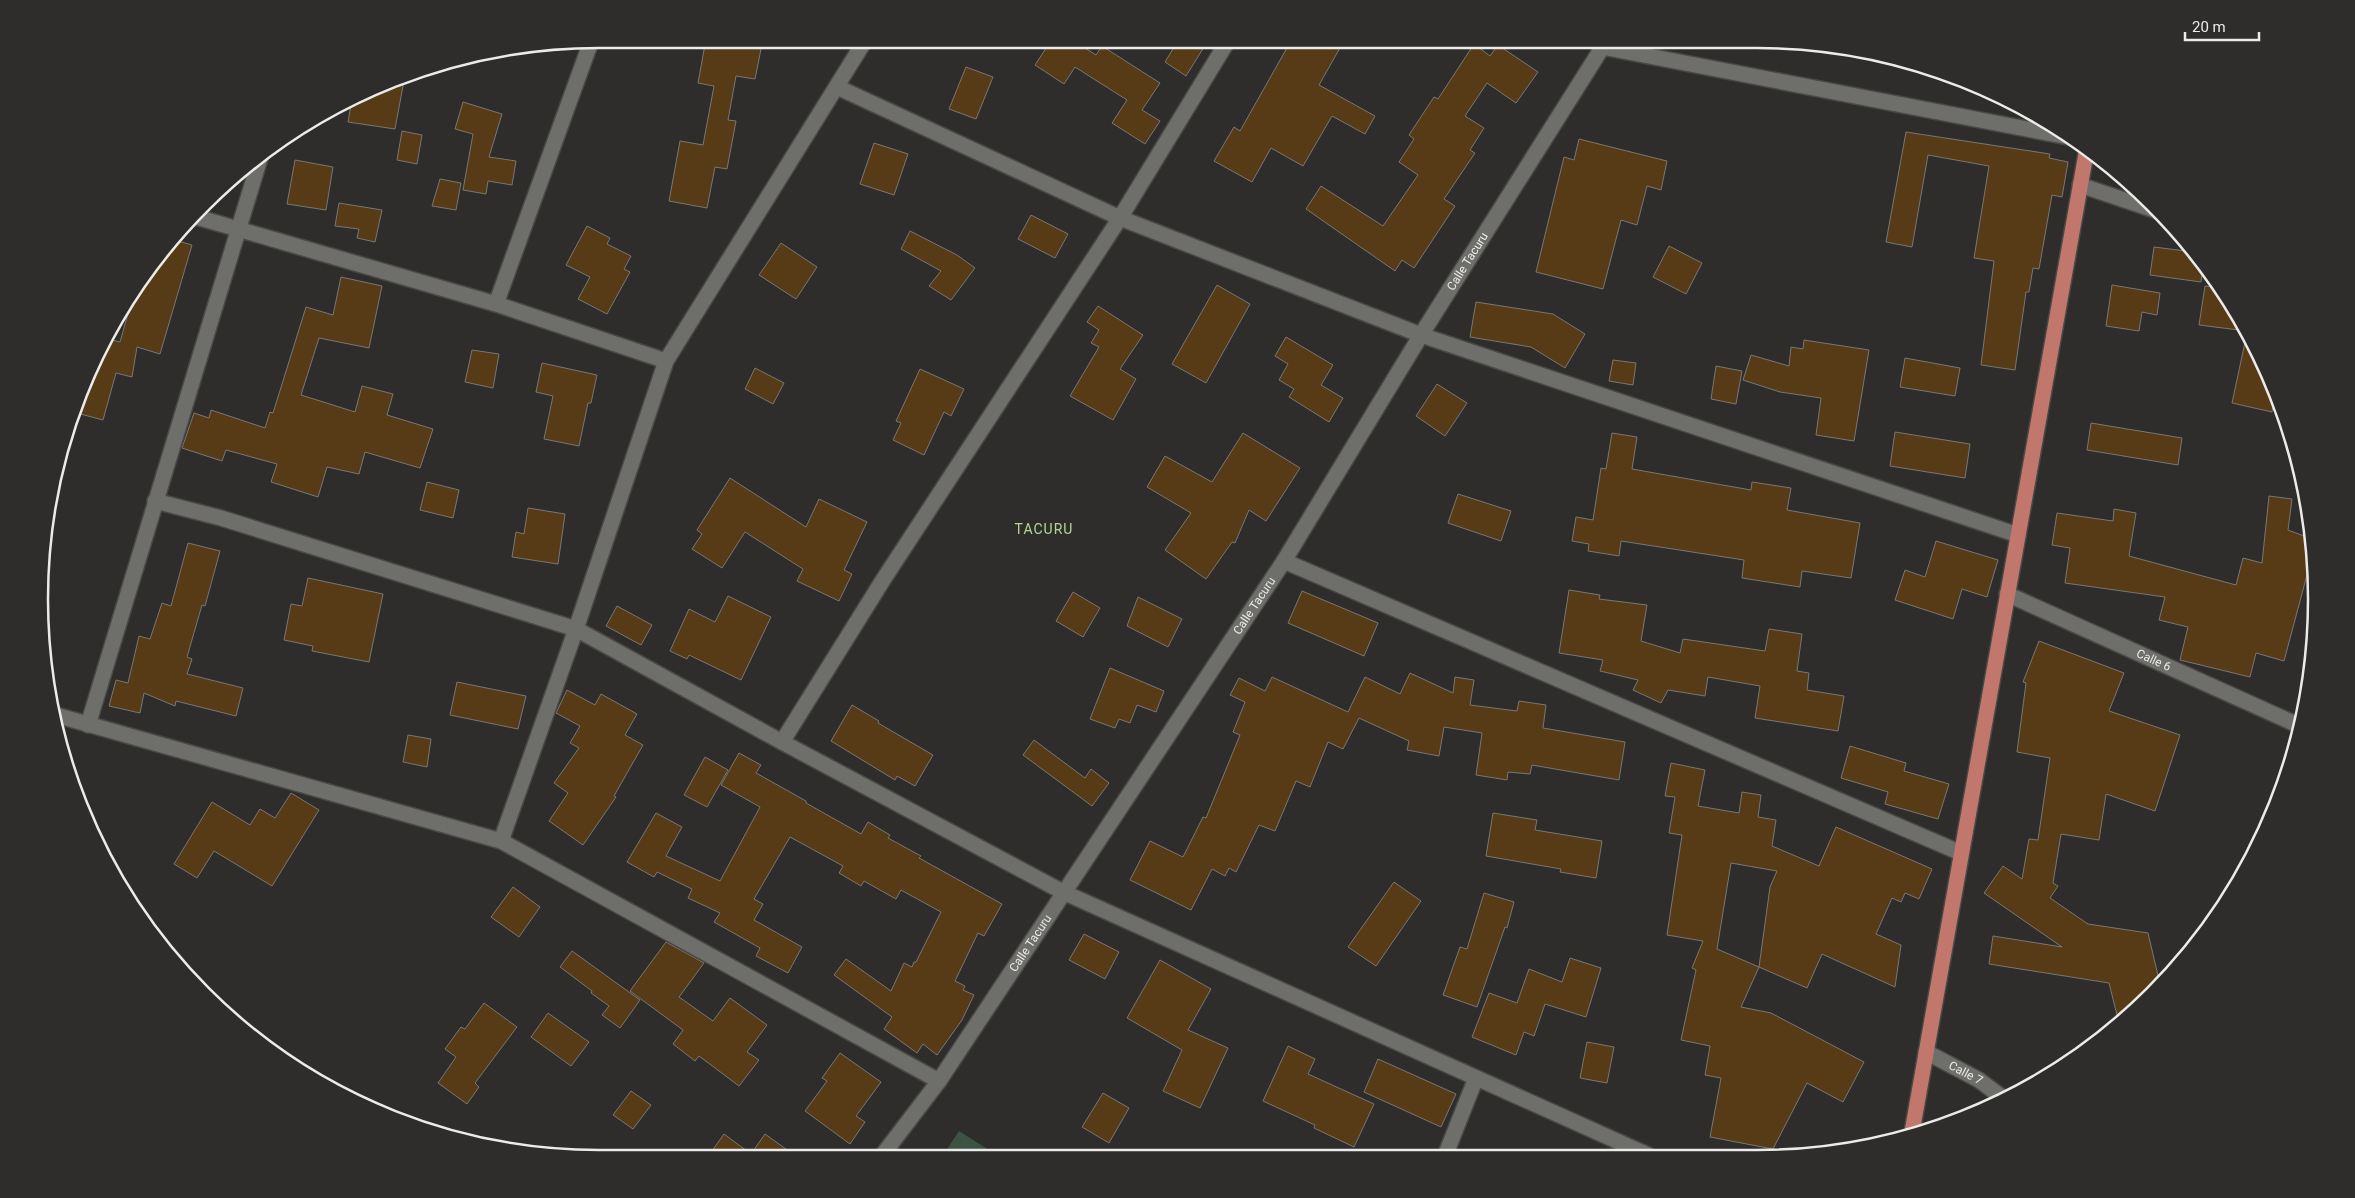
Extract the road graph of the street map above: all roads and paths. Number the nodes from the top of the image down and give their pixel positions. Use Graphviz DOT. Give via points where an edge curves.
graph roads {
  1 [pos="589,48"];
  2 [pos="861,48"];
  3 [pos="1224,48"];
  4 [pos="1601,48"];
  5 [pos="1629,48"];
  6 [pos="837,87"];
  7 [pos="2050,132"];
  8 [pos="2085,156"];
  9 [pos="258,165"];
  10 [pos="2080,185"];
  11 [pos="2142,205"];
  12 [pos="200,218"];
  13 [pos="1120,218"];
  14 [pos="237,229"];
  15 [pos="496,304"];
  16 [pos="1421,335"];
  17 [pos="666,361"];
  18 [pos="155,501"];
  19 [pos="2018,535"];
  20 [pos="1284,561"];
  21 [pos="2007,594"];
  22 [pos="576,629"];
  23 [pos="60,716"];
  24 [pos="2293,723"];
  25 [pos="88,725"];
  26 [pos="782,742"];
  27 [pos="501,841"];
  28 [pos="1961,853"];
  29 [pos="1064,892"];
  30 [pos="1926,1052"];
  31 [pos="1476,1078"];
  32 [pos="939,1081"];
  33 [pos="1999,1095"];
  34 [pos="1913,1128"];
  35 [pos="886,1150"];
  36 [pos="1447,1150"];
  37 [pos="1637,1150"];
  1 -- 15 [label="street"];
  2 -- 6 [label="street"];
  3 -- 13 [label="street"];
  4 -- 16 [label="street, Calle Tacuru"];
  5 -- 7 [label="street"];
  6 -- 13 [label="street"];
  6 -- 17 [label="street"];
  8 -- 10 [label="main road"];
  9 -- 14 [label="street"];
  10 -- 11 [label="street"];
  10 -- 19 [label="main road"];
  12 -- 14 [label="street"];
  13 -- 16 [label="street"];
  13 -- 26 [label="street" via="883,580"];
  14 -- 15 [label="street"];
  14 -- 18 [label="street"];
  15 -- 17 [label="street"];
  16 -- 19 [label="street"];
  16 -- 20 [label="street, Calle Tacuru"];
  17 -- 22 [label="street"];
  18 -- 22 [label="street" via="221,518"];
  18 -- 25 [label="street"];
  19 -- 21 [label="main road"];
  20 -- 28 [label="street"];
  20 -- 29 [label="street, Calle Tacuru"];
  21 -- 24 [label="street, Calle 6"];
  21 -- 28 [label="main road"];
  22 -- 26 [label="street"];
  22 -- 27 [label="street"];
  23 -- 25 [label="street"];
  25 -- 27 [label="street"];
  26 -- 29 [label="street"];
  27 -- 32 [label="street"];
  28 -- 30 [label="main road"];
  29 -- 31 [label="street"];
  29 -- 32 [label="street, Calle Tacuru"];
  30 -- 33 [label="street, Calle 7" via="1979,1080"];
  30 -- 34 [label="main road"];
  31 -- 36 [label="street"];
  31 -- 37 [label="street"];
  32 -- 35 [label="street, Calle Tacuru"];
}
